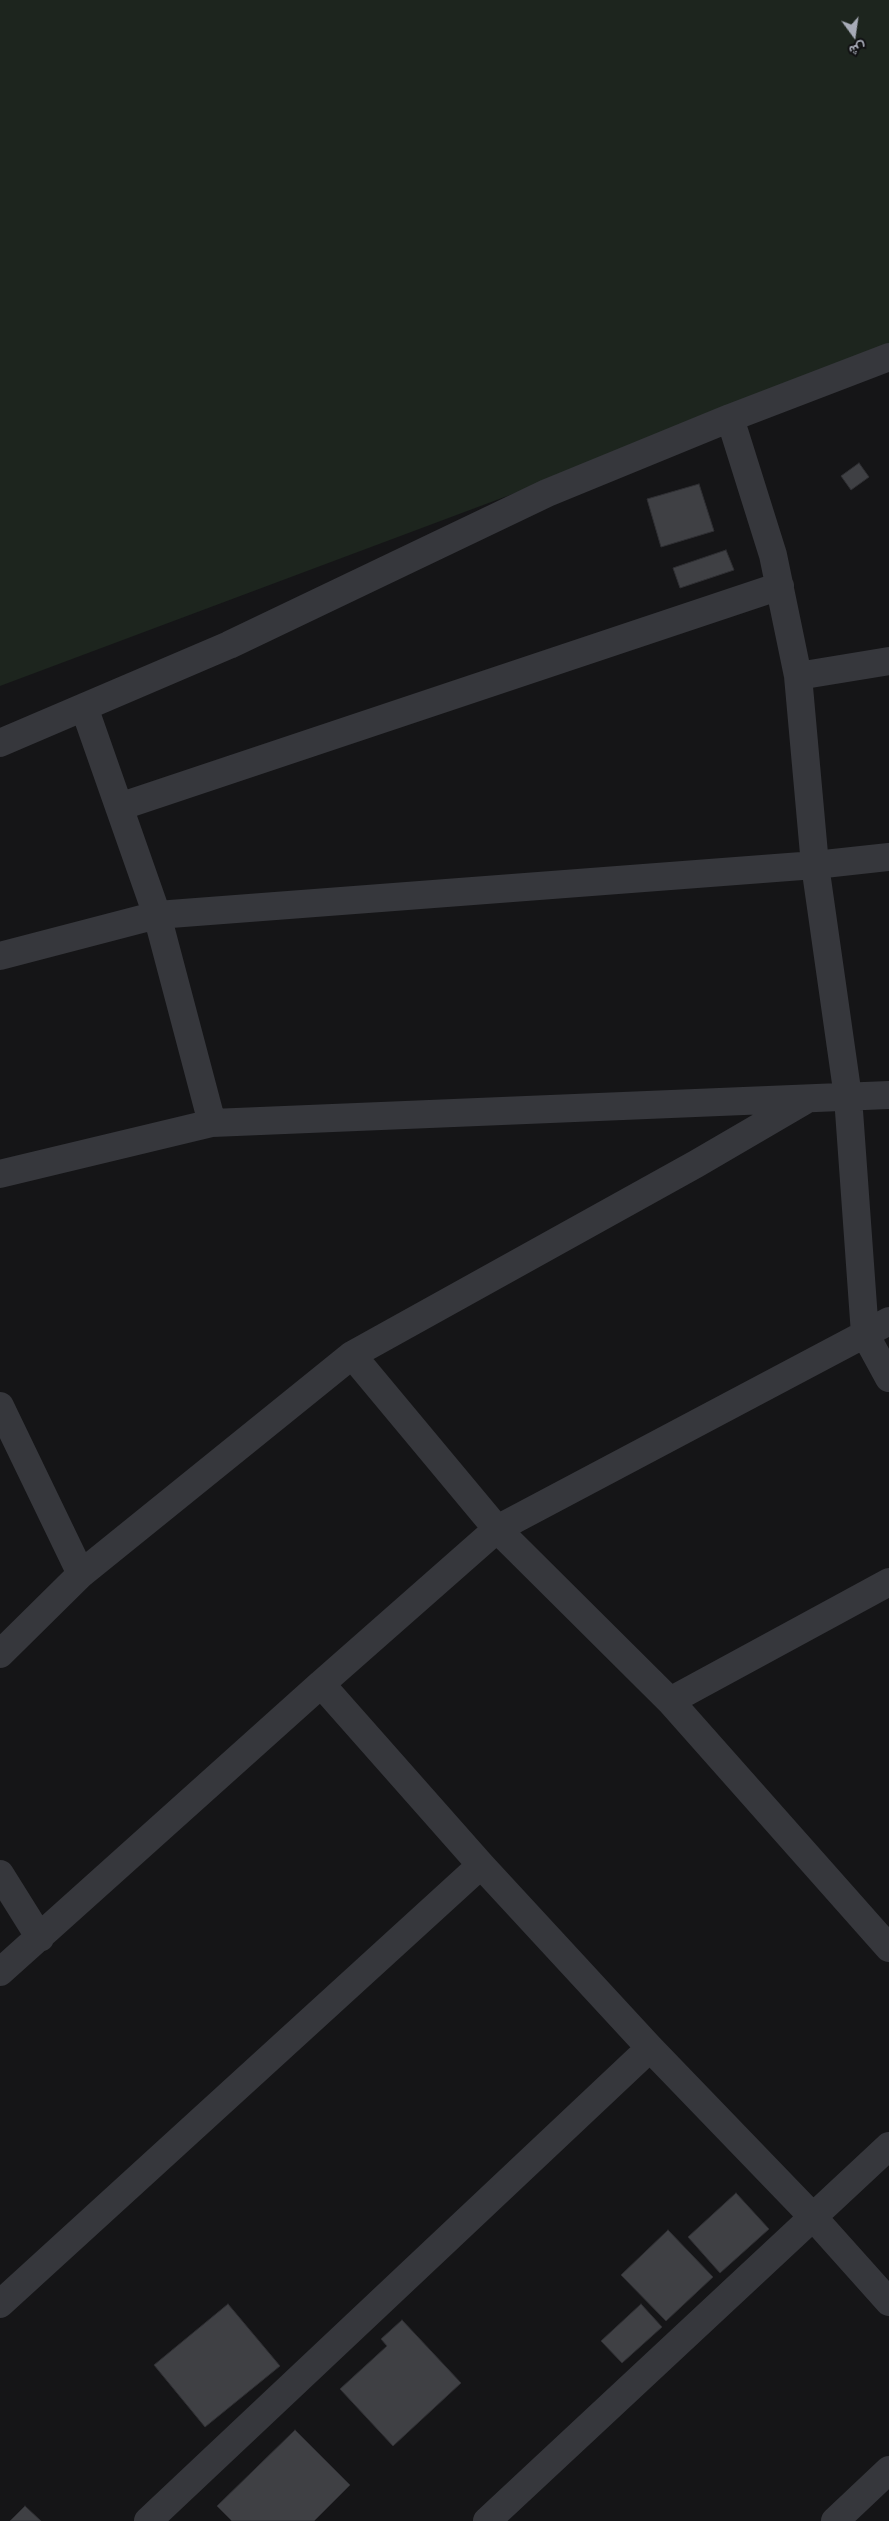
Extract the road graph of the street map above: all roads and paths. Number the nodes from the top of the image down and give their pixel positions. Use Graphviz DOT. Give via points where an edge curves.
graph roads {
  1 [pos="889,357"];
  2 [pos="730,418"];
  3 [pos="780,586"];
  4 [pos="889,661"];
  5 [pos="798,676"];
  6 [pos="84,707"];
  7 [pos="0,743"];
  8 [pos="118,807"];
  9 [pos="889,857"];
  10 [pos="815,865"];
  11 [pos="156,915"];
  12 [pos="0,956"];
  13 [pos="889,1094"];
  14 [pos="848,1097"];
  15 [pos="807,1099"];
  16 [pos="212,1123"];
  17 [pos="0,1174"];
  18 [pos="889,1321"];
  19 [pos="865,1334"];
  20 [pos="352,1355"];
  21 [pos="889,1378"];
  22 [pos="0,1406"];
  23 [pos="497,1529"];
  24 [pos="81,1574"];
  25 [pos="889,1582"];
  26 [pos="0,1654"];
  27 [pos="321,1684"];
  28 [pos="670,1701"];
  29 [pos="481,1866"];
  30 [pos="0,1874"];
  31 [pos="40,1938"];
  32 [pos="889,1948"];
  33 [pos="0,1972"];
  34 [pos="650,2048"];
  35 [pos="889,2146"];
  36 [pos="813,2217"];
  37 [pos="889,2302"];
  38 [pos="0,2304"];
  39 [pos="889,2470"];
  40 [pos="162,2517"];
  41 [pos="486,2521"];
  42 [pos="835,2521"];
  1 -- 2 [label="street"];
  2 -- 3 [label="street"];
  2 -- 6 [label="street" via="547,493 229,646"];
  3 -- 5 [label="street"];
  3 -- 8 [label="street"];
  4 -- 5 [label="street"];
  5 -- 10 [label="street"];
  6 -- 7 [label="street"];
  6 -- 8 [label="street"];
  8 -- 11 [label="street"];
  9 -- 10 [label="street"];
  10 -- 11 [label="street"];
  10 -- 14 [label="street"];
  11 -- 12 [label="street"];
  11 -- 16 [label="street"];
  13 -- 14 [label="street"];
  14 -- 15 [label="street"];
  14 -- 19 [label="street"];
  15 -- 16 [label="street"];
  15 -- 20 [label="street"];
  16 -- 17 [label="street"];
  18 -- 19 [label="street"];
  19 -- 21 [label="street"];
  19 -- 23 [label="street"];
  20 -- 23 [label="street"];
  20 -- 24 [label="street"];
  22 -- 24 [label="street"];
  23 -- 27 [label="street"];
  23 -- 28 [label="street"];
  24 -- 26 [label="street"];
  25 -- 28 [label="street"];
  27 -- 29 [label="street"];
  27 -- 31 [label="street"];
  28 -- 32 [label="street"];
  29 -- 34 [label="street"];
  29 -- 38 [label="street"];
  30 -- 31 [label="street"];
  31 -- 33 [label="street"];
  34 -- 36 [label="street"];
  34 -- 40 [label="street"];
  35 -- 36 [label="street"];
  36 -- 37 [label="street"];
  36 -- 41 [label="street"];
  39 -- 42 [label="street"];
}
